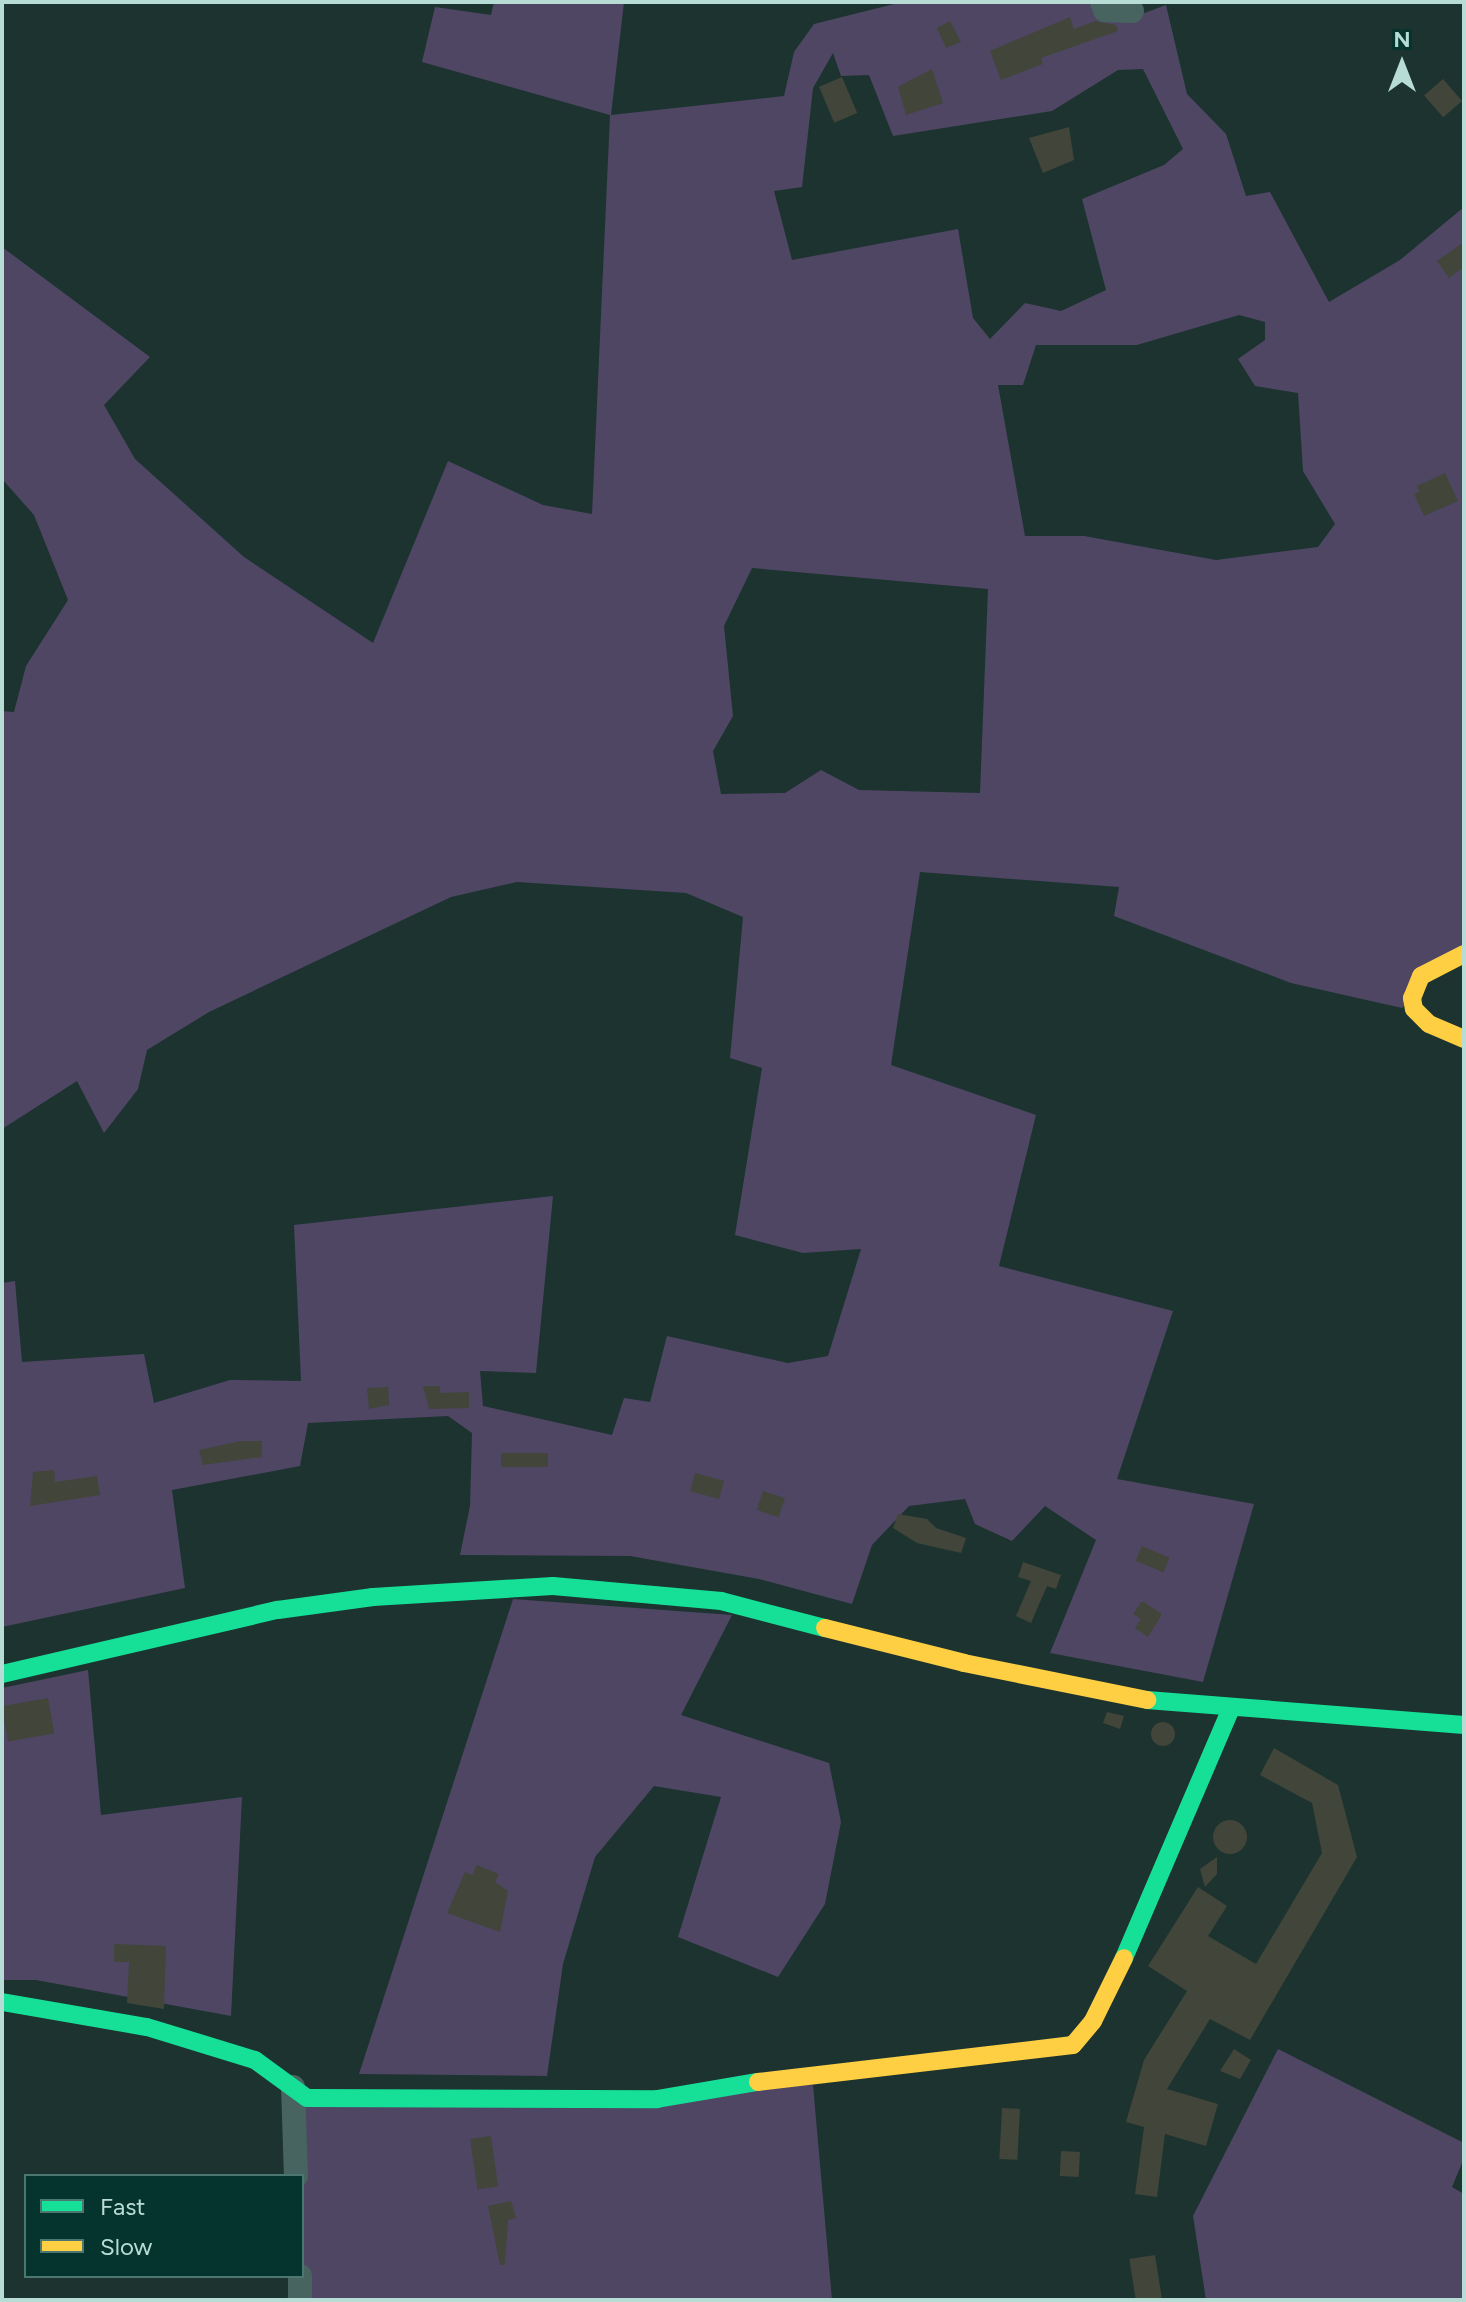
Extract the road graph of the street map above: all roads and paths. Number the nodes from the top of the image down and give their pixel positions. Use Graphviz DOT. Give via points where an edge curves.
graph roads {
  1 [pos="1102,2"];
  2 [pos="1132,11"];
  3 [pos="1464,954"];
  4 [pos="1464,1039"];
  5 [pos="2,1674"];
  6 [pos="1230,1711"];
  7 [pos="1464,1725"];
  8 [pos="2,2002"];
  9 [pos="293,2087"];
  10 [pos="296,2174"];
  11 [pos="300,2278"];
  12 [pos="300,2300"];
  1 -- 2 [label="street" via="1105,10"];
  3 -- 4 [label="street" via="1421,976 1412,998 1414,1009 1429,1024"];
  5 -- 6 [label="street" via="278,1610 389,1595 553,1586 721,1601 1069,1687"];
  6 -- 7 [label="street"];
  6 -- 9 [label="street" via="1116,1977 1093,2021 1073,2045 853,2075 809,2074 657,2099 307,2098"];
  8 -- 9 [label="street" via="147,2027 255,2060"];
  9 -- 10 [label="street"];
  11 -- 12 [label="street"];
}
